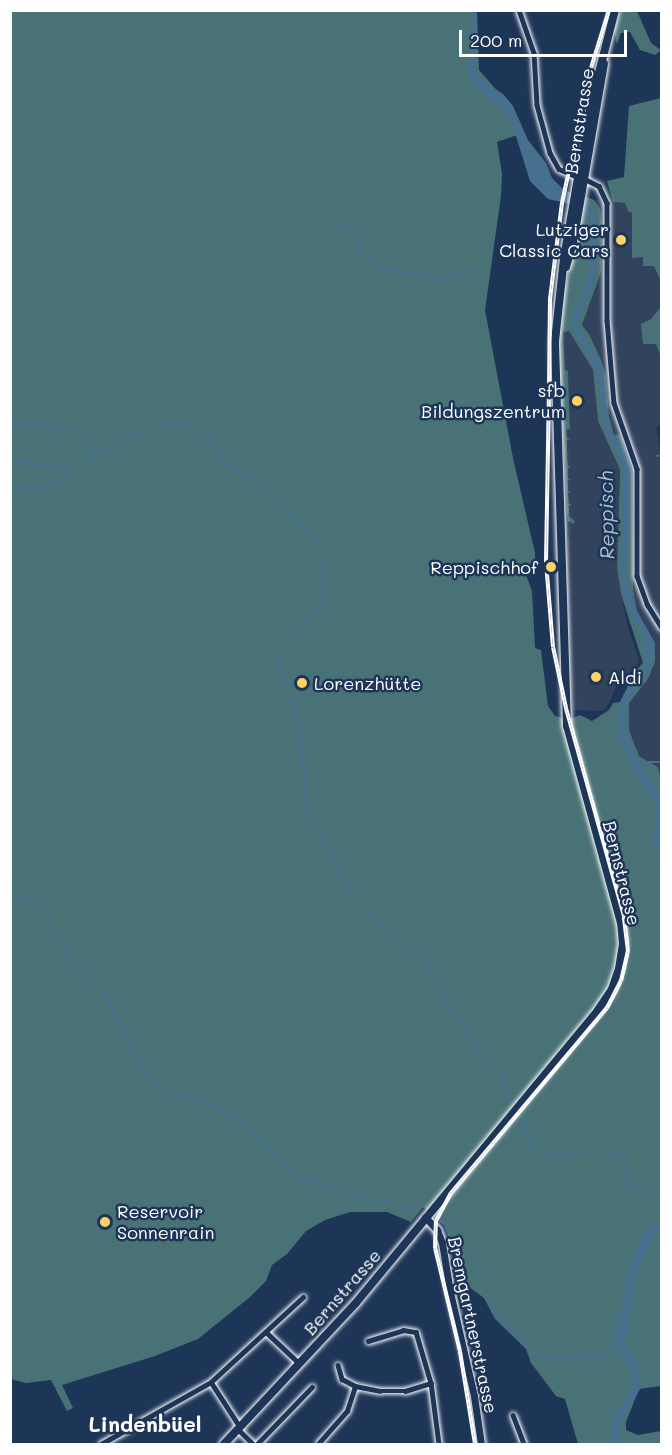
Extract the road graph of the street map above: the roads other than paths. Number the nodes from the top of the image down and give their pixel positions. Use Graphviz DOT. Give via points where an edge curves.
graph roads {
  1 [pos="519,10"];
  2 [pos="615,10"];
  3 [pos="581,178"];
  4 [pos="662,628"];
  5 [pos="425,1217"];
  6 [pos="303,1297"];
  7 [pos="266,1332"];
  8 [pos="368,1341"];
  9 [pos="299,1363"];
  10 [pos="338,1365"];
  11 [pos="212,1382"];
  12 [pos="431,1383"];
  13 [pos="355,1386"];
  14 [pos="312,1387"];
  15 [pos="513,1415"];
  16 [pos="239,1428"];
  17 [pos="101,1444"];
  18 [pos="224,1444"];
  19 [pos="252,1444"];
  20 [pos="257,1444"];
  21 [pos="318,1444"];
  22 [pos="439,1444"];
  23 [pos="481,1444"];
  24 [pos="524,1444"];
  1 -- 3 [label="street" via="534,53 537,105 550,153 559,169"];
  2 -- 3 [label="main road, Bernstrasse" via="591,104"];
  3 -- 4 [label="street" via="599,186 607,203 607,320 614,403 637,469 637,576 647,604"];
  3 -- 5 [label="main road, Bernstrasse" via="555,348 567,726 621,923 621,962 606,1000"];
  5 -- 9 [label="main road, Bernstrasse" via="355,1304"];
  5 -- 23 [label="main road, Bremgartnerstrasse" via="441,1239"];
  6 -- 7 [label="street"];
  7 -- 9 [label="street"];
  7 -- 11 [label="street"];
  8 -- 12 [label="street" via="403,1330 416,1332"];
  9 -- 16 [label="main road, Bernstrasse"];
  10 -- 13 [label="street" via="340,1378"];
  11 -- 16 [label="street"];
  11 -- 17 [label="street"];
  12 -- 13 [label="street" via="405,1391"];
  12 -- 22 [label="street"];
  13 -- 21 [label="street" via="347,1411"];
  14 -- 20 [label="street"];
  15 -- 24 [label="street"];
  16 -- 18 [label="main road, Bernstrasse"];
  16 -- 19 [label="street"];
}
